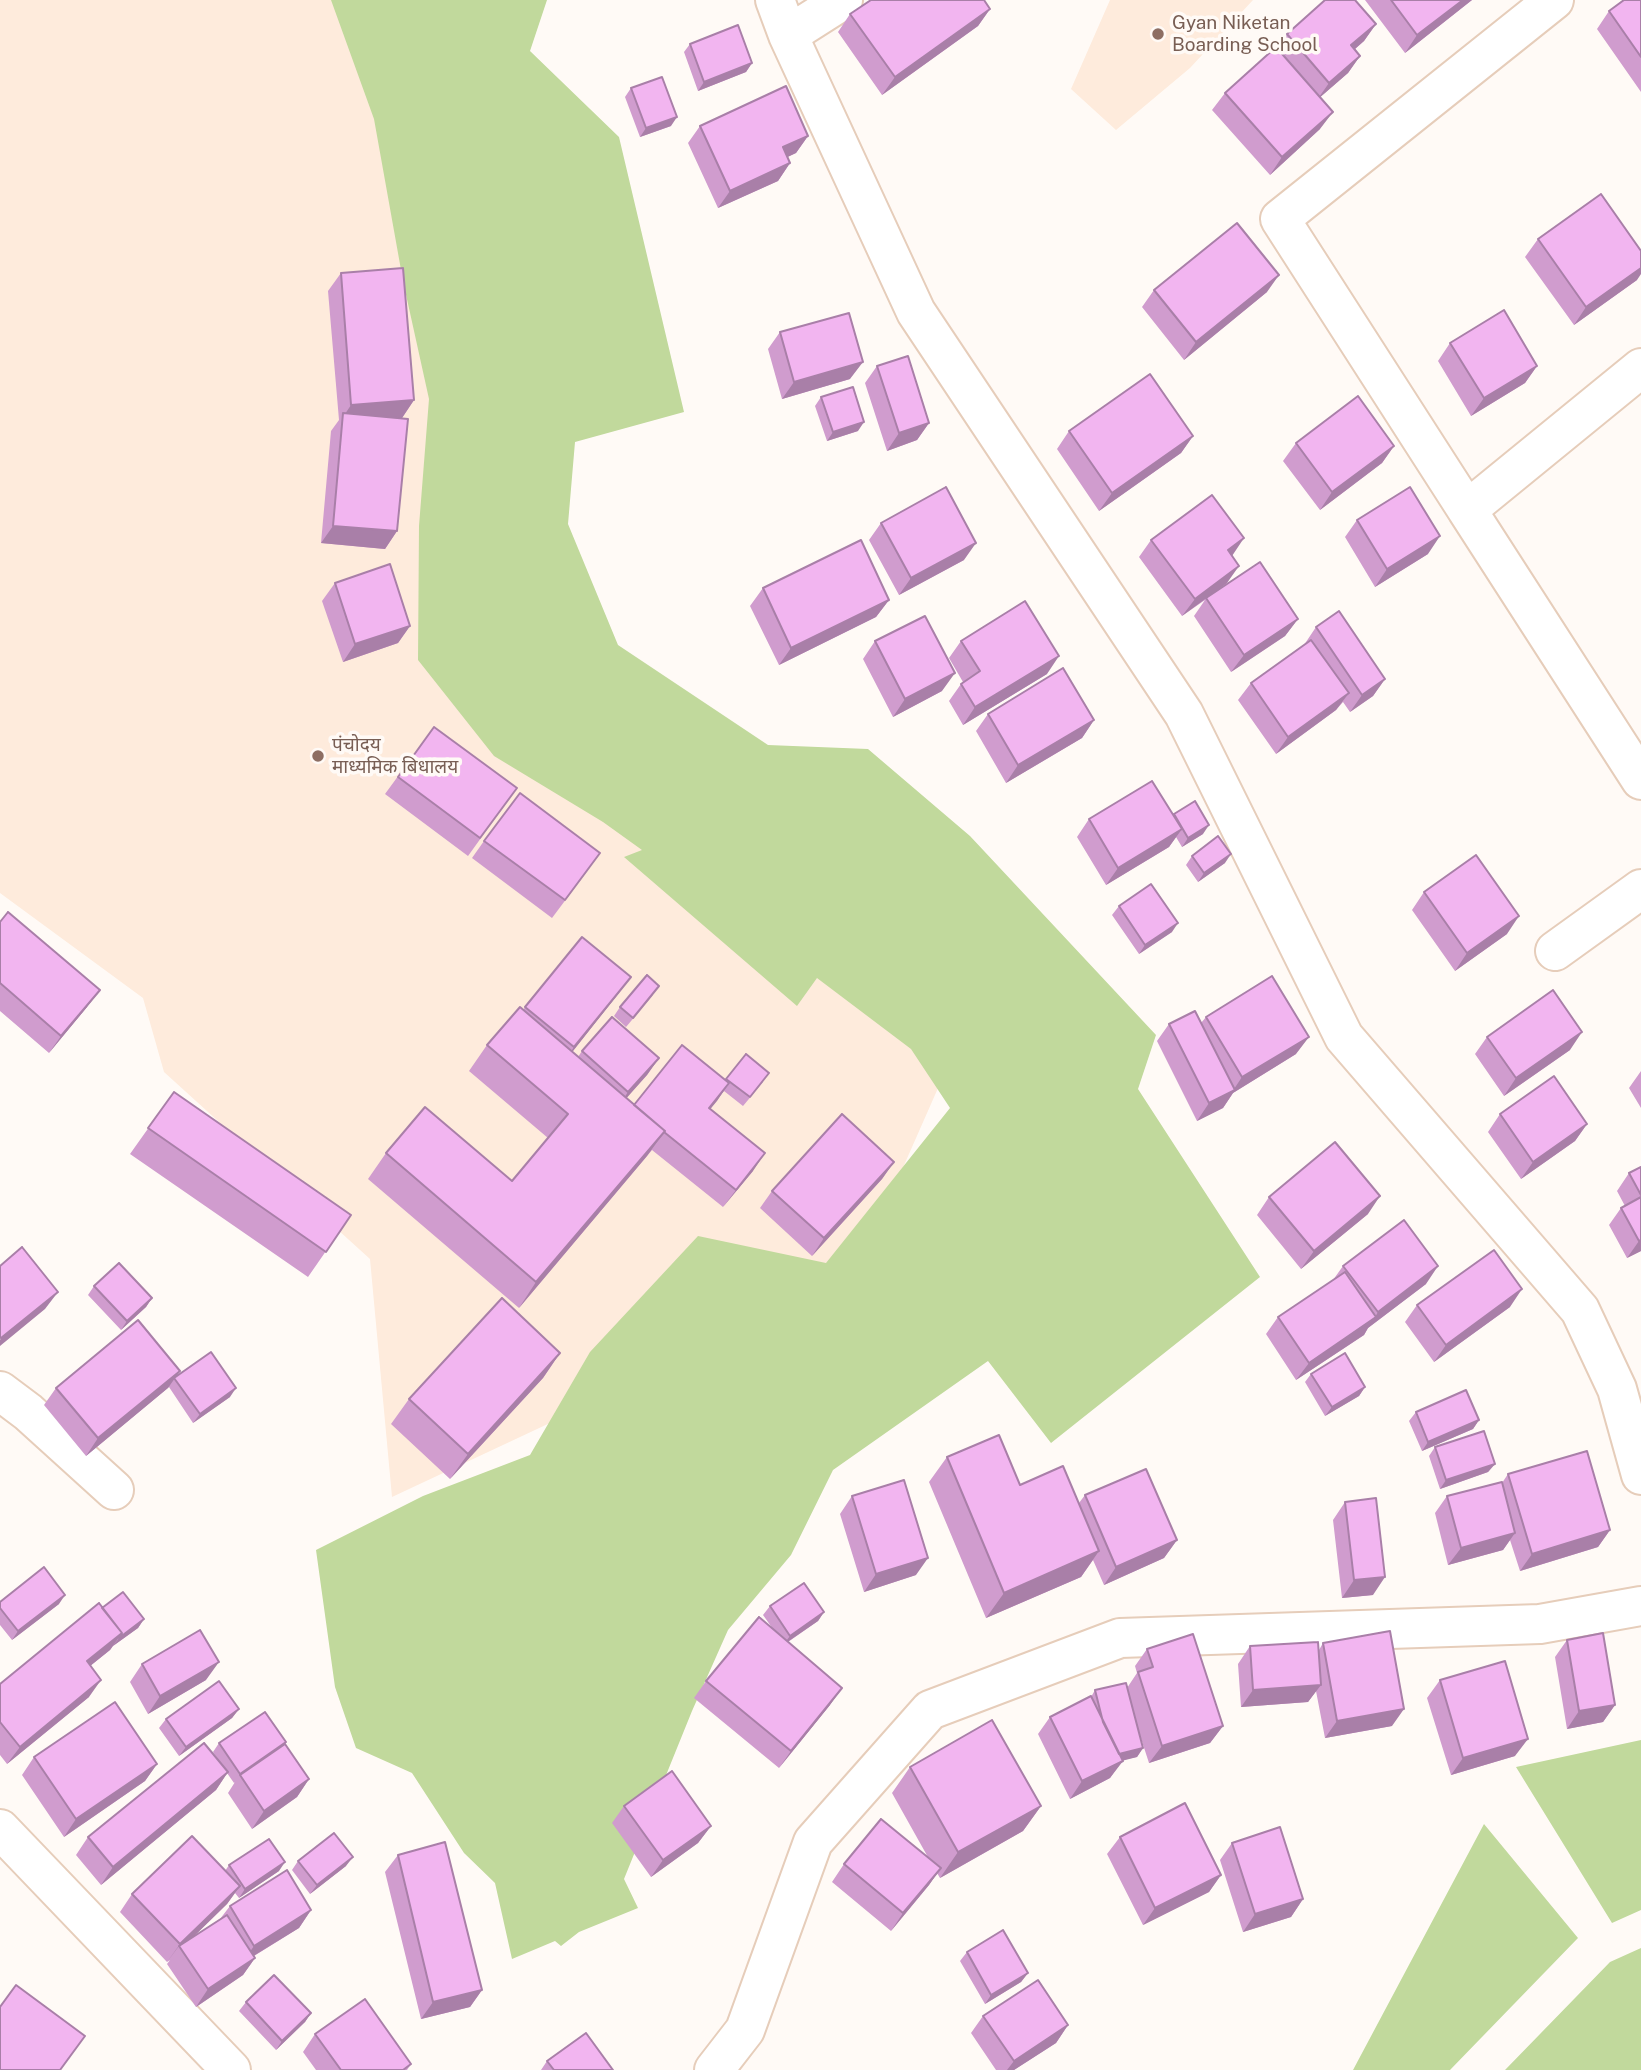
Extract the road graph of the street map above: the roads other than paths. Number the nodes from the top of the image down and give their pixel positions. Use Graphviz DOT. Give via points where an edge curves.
graph roads {
  1 [pos="775,0"];
  2 [pos="844,0"];
  3 [pos="1554,0"];
  4 [pos="788,36"];
  5 [pos="1641,368"];
  6 [pos="1467,510"];
  7 [pos="1641,780"];
  8 [pos="1641,889"];
  9 [pos="1555,951"];
  10 [pos="0,1391"];
  11 [pos="1641,1475"];
  12 [pos="114,1490"];
  13 [pos="1641,1606"];
  14 [pos="0,1829"];
  15 [pos="231,2070"];
  16 [pos="714,2070"];
  1 -- 4 [label="street"];
  2 -- 4 [label="street"];
  3 -- 6 [label="street" via="1279,219"];
  4 -- 11 [label="street" via="916,312 1184,714 1344,1037 1580,1310 1617,1389"];
  5 -- 6 [label="street"];
  6 -- 7 [label="street"];
  8 -- 9 [label="street"];
  10 -- 12 [label="street"];
  13 -- 16 [label="street" via="1540,1624 1120,1637 930,1710 813,1842 745,2030"];
  14 -- 15 [label="street"];
}
